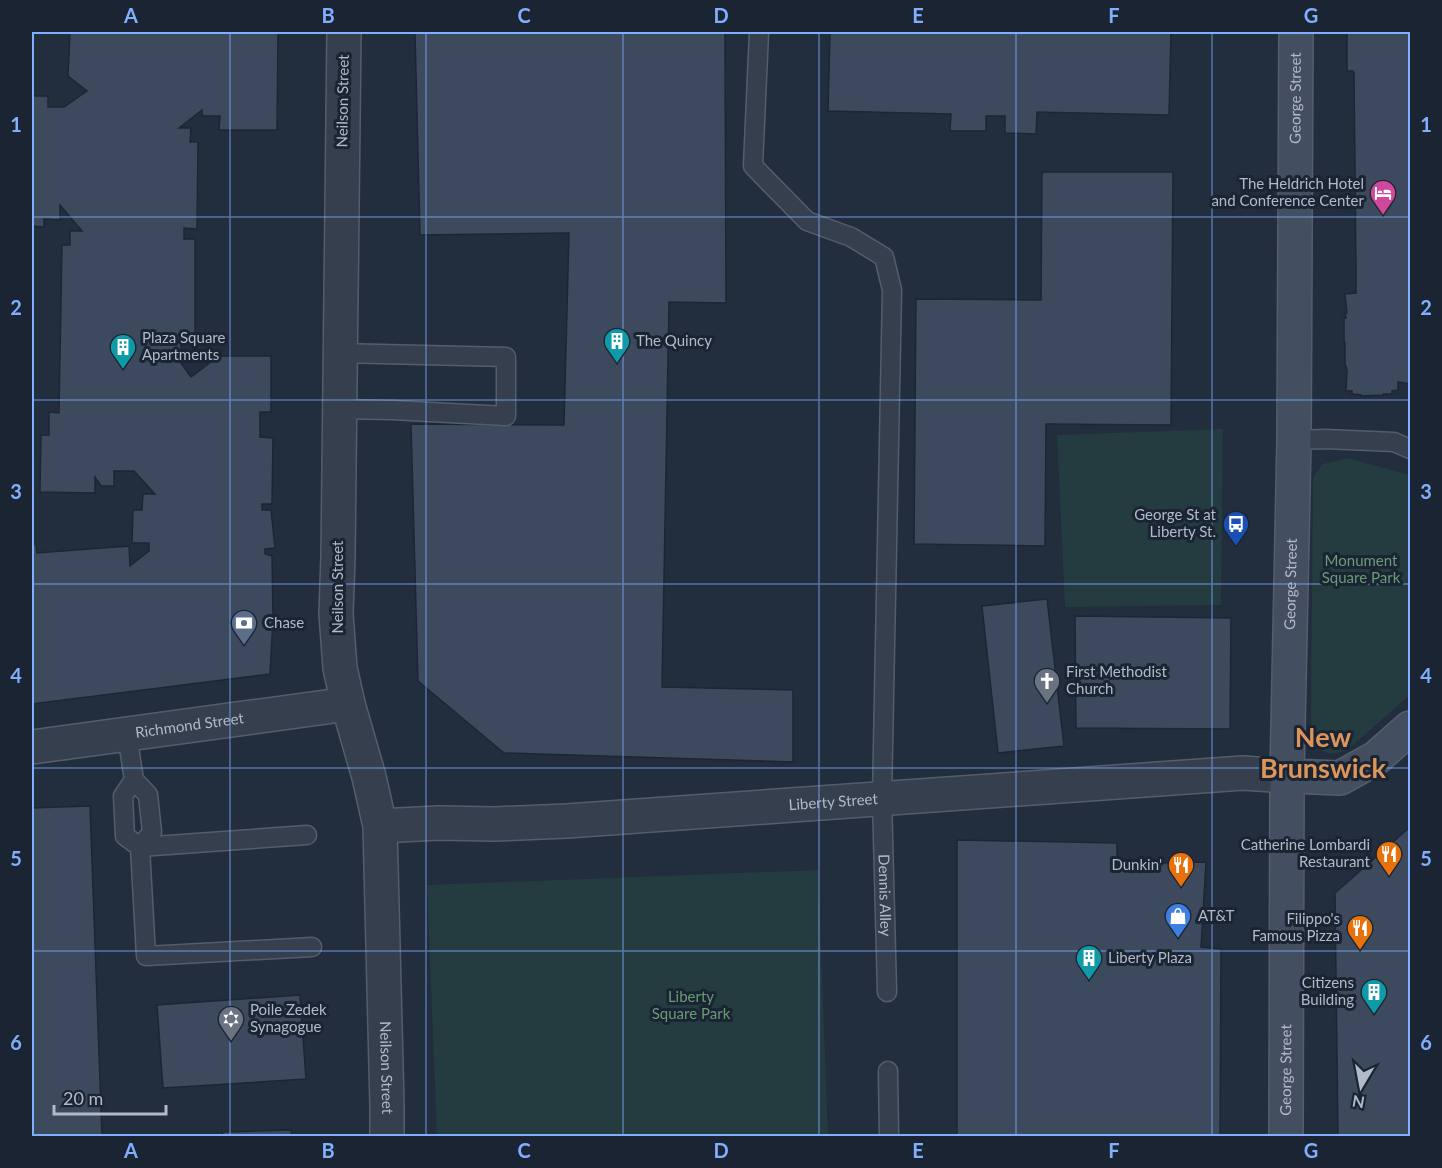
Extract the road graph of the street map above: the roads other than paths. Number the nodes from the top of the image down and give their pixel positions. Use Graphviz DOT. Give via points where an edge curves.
graph roads {
  1 [pos="344,32"];
  2 [pos="759,32"];
  3 [pos="1296,32"];
  4 [pos="339,353"];
  5 [pos="339,409"];
  6 [pos="1294,440"];
  7 [pos="1410,449"];
  8 [pos="348,704"];
  9 [pos="1410,728"];
  10 [pos="127,734"];
  11 [pos="32,747"];
  12 [pos="1287,776"];
  13 [pos="134,780"];
  14 [pos="882,798"];
  15 [pos="380,826"];
  16 [pos="307,835"];
  17 [pos="140,848"];
  18 [pos="312,947"];
  19 [pos="886,992"];
  20 [pos="888,1071"];
  21 [pos="387,1137"];
  22 [pos="889,1137"];
  23 [pos="1286,1137"];
  1 -- 4 [label="street, Neilson Street"];
  2 -- 14 [label="lane, Dennis Alley" via="753,166 807,221 851,237 884,257 892,290"];
  3 -- 6 [label="street, George Street"];
  4 -- 5 [label="street, Neilson Street"];
  4 -- 5 [label="lane" via="506,357 506,416"];
  5 -- 8 [label="street, Neilson Street" via="336,614 340,668"];
  6 -- 7 [label="lane" via="1394,442"];
  6 -- 12 [label="street, George Street"];
  8 -- 10 [label="street, Richmond Street"];
  8 -- 15 [label="street, Neilson Street"];
  9 -- 12 [label="street" via="1376,758 1340,778"];
  10 -- 11 [label="street, Richmond Street"];
  10 -- 13 [label="lane"];
  12 -- 14 [label="street, Liberty Street" via="1243,773"];
  12 -- 23 [label="street, George Street"];
  13 -- 17 [label="lane" via="148,795 152,832"];
  13 -- 17 [label="lane" via="123,796 125,836"];
  14 -- 15 [label="street, Liberty Street" via="567,821"];
  14 -- 19 [label="lane, Dennis Alley"];
  15 -- 21 [label="street, Neilson Street"];
  16 -- 17 [label="lane"];
  17 -- 18 [label="lane" via="146,956"];
  20 -- 22 [label="lane"];
}
